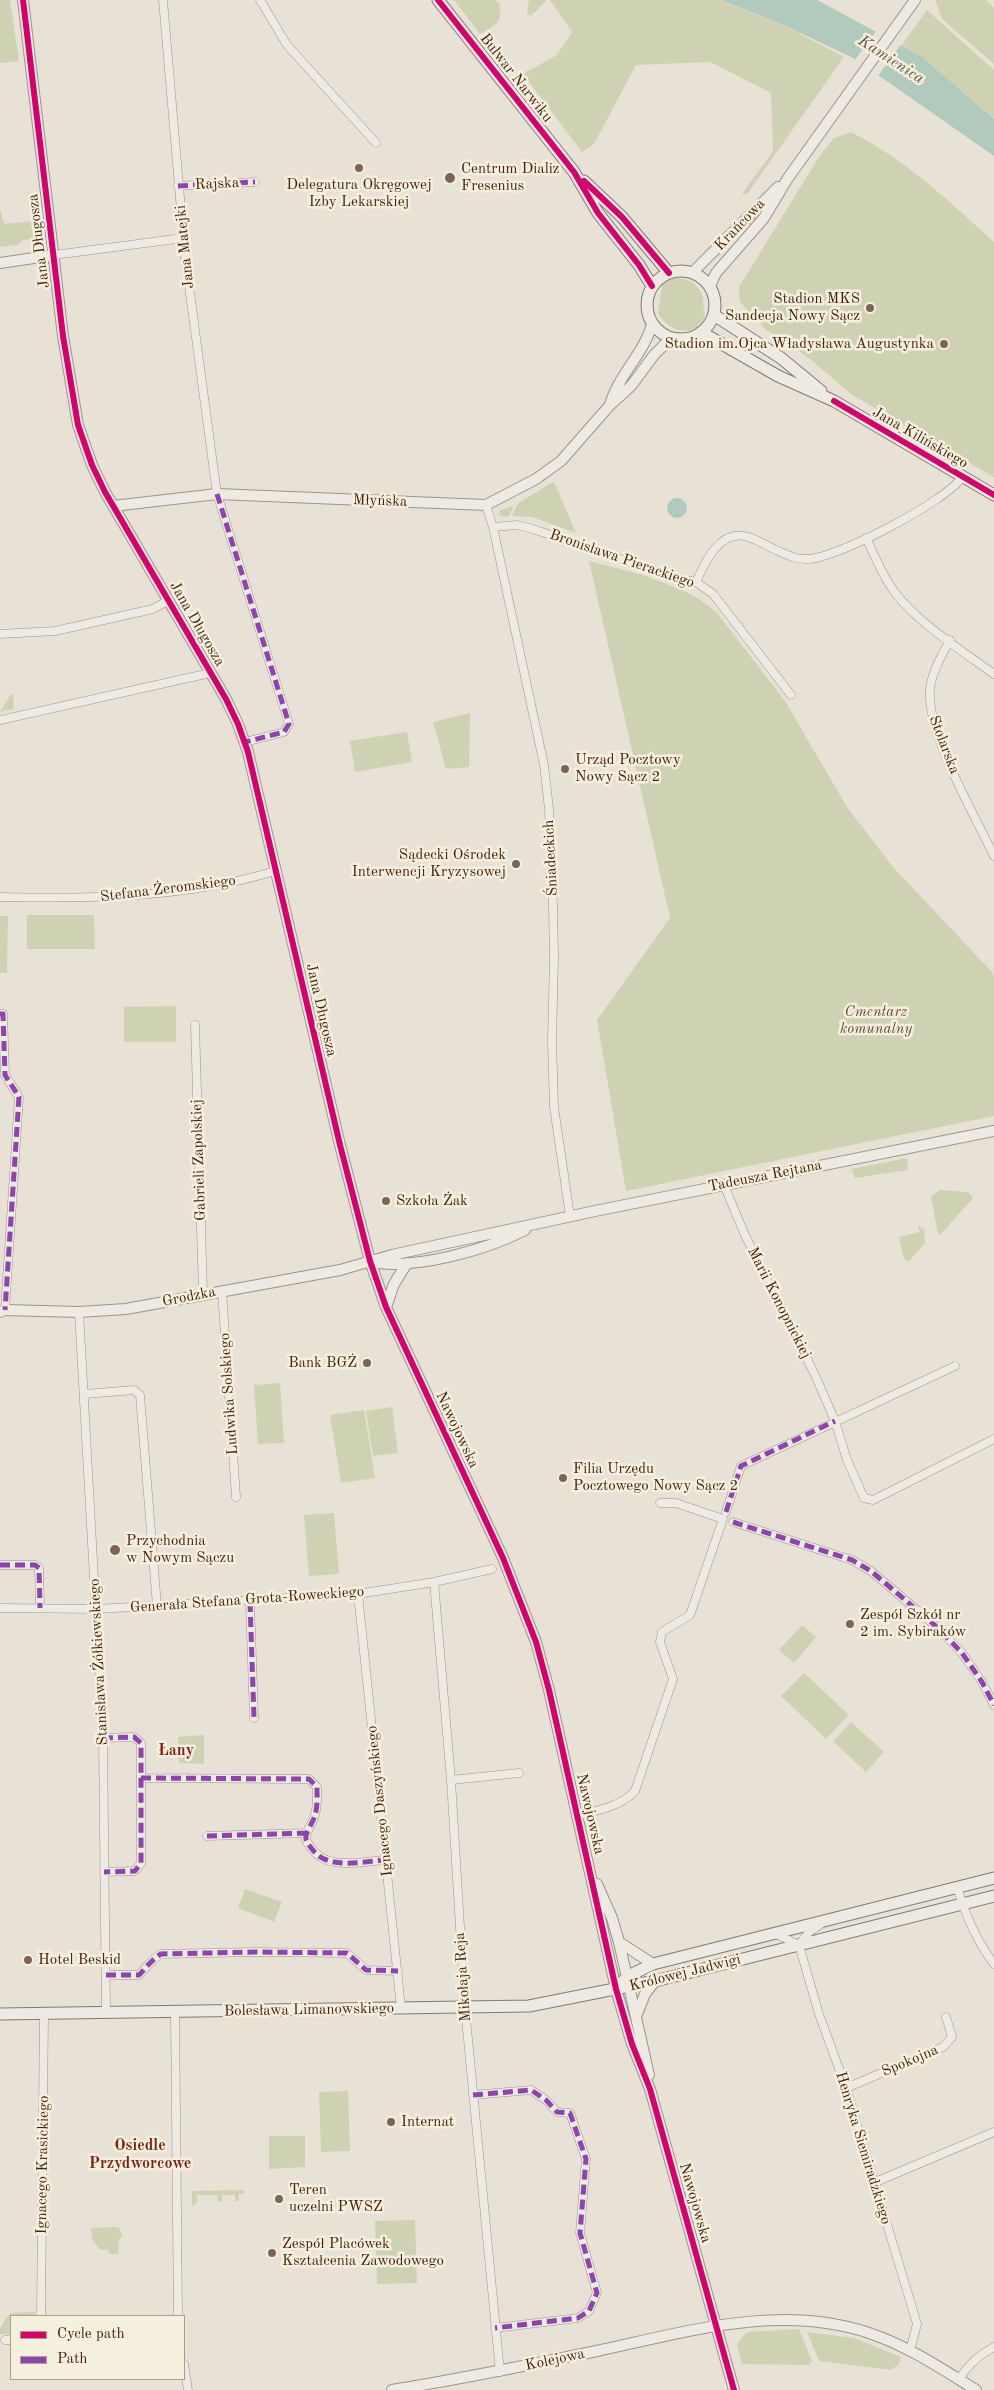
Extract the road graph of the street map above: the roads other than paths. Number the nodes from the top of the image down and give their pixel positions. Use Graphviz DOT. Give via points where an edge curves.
graph roads {
  1 [pos="23,0"];
  2 [pos="163,0"];
  3 [pos="260,0"];
  4 [pos="438,0"];
  5 [pos="915,0"];
  6 [pos="376,143"];
  7 [pos="574,172"];
  8 [pos="788,178"];
  9 [pos="255,182"];
  10 [pos="178,186"];
  11 [pos="183,238"];
  12 [pos="54,255"];
  13 [pos="0,263"];
  14 [pos="693,272"];
  15 [pos="669,273"];
  16 [pos="652,286"];
  17 [pos="710,286"];
  18 [pos="714,315"];
  19 [pos="652,324"];
  20 [pos="702,332"];
  21 [pos="671,338"];
  22 [pos="834,401"];
  23 [pos="610,405"];
  24 [pos="962,477"];
  25 [pos="217,494"];
  26 [pos="994,495"];
  27 [pos="486,505"];
  28 [pos="113,506"];
  29 [pos="493,527"];
  30 [pos="866,538"];
  31 [pos="696,582"];
  32 [pos="169,600"];
  33 [pos="0,634"];
  34 [pos="950,640"];
  35 [pos="210,673"];
  36 [pos="994,674"];
  37 [pos="792,695"];
  38 [pos="0,720"];
  39 [pos="245,742"];
  40 [pos="994,856"];
  41 [pos="275,871"];
  42 [pos="0,897"];
  43 [pos="2,1014"];
  44 [pos="195,1025"];
  45 [pos="994,1131"];
  46 [pos="724,1184"];
  47 [pos="570,1216"];
  48 [pos="537,1224"];
  49 [pos="370,1261"];
  50 [pos="407,1263"];
  51 [pos="222,1291"];
  52 [pos="203,1294"];
  53 [pos="386,1307"];
  54 [pos="2,1309"];
  55 [pos="79,1312"];
  56 [pos="955,1366"];
  57 [pos="85,1394"];
  58 [pos="835,1421"];
  59 [pos="994,1439"];
  60 [pos="236,1497"];
  61 [pos="660,1503"];
  62 [pos="726,1512"];
  63 [pos="733,1522"];
  64 [pos="0,1564"];
  65 [pos="492,1569"];
  66 [pos="434,1582"];
  67 [pos="358,1594"];
  68 [pos="250,1602"];
  69 [pos="158,1606"];
  70 [pos="0,1608"];
  71 [pos="40,1608"];
  72 [pos="97,1609"];
  73 [pos="994,1705"];
  74 [pos="254,1718"];
  75 [pos="103,1738"];
  76 [pos="519,1773"];
  77 [pos="141,1778"];
  78 [pos="450,1780"];
  79 [pos="576,1816"];
  80 [pos="306,1833"];
  81 [pos="207,1836"];
  82 [pos="386,1860"];
  83 [pos="591,1870"];
  84 [pos="104,1872"];
  85 [pos="994,1878"];
  86 [pos="957,1887"];
  87 [pos="994,1896"];
  88 [pos="963,1905"];
  89 [pos="827,1920"];
  90 [pos="774,1933"];
  91 [pos="619,1942"];
  92 [pos="799,1945"];
  93 [pos="653,1964"];
  94 [pos="994,1964"];
  95 [pos="398,1971"];
  96 [pos="106,1974"];
  97 [pos="655,1981"];
  98 [pos="629,1982"];
  99 [pos="616,1989"];
  100 [pos="401,2008"];
  101 [pos="465,2008"];
  102 [pos="44,2013"];
  103 [pos="106,2013"];
  104 [pos="175,2013"];
  105 [pos="0,2014"];
  106 [pos="636,2015"];
  107 [pos="946,2017"];
  108 [pos="846,2088"];
  109 [pos="650,2089"];
  110 [pos="473,2095"];
  111 [pos="994,2132"];
  112 [pos="873,2183"];
  113 [pos="41,2315"];
  114 [pos="178,2315"];
  115 [pos="716,2326"];
  116 [pos="495,2328"];
  117 [pos="994,2347"];
  118 [pos="910,2351"];
  119 [pos="185,2370"];
  120 [pos="500,2372"];
  121 [pos="959,2379"];
  122 [pos="188,2390"];
  123 [pos="392,2390"];
  124 [pos="734,2390"];
  125 [pos="976,2390"];
  1 -- 12 [label="street, Jana Długosza"];
  2 -- 10 [label="street, Jana Matejki"];
  3 -- 6 [label="street" via="287,45"];
  4 -- 7 [label="main road, Bulwar Narwiku"];
  5 -- 8 [label="street, Krańcowa"];
  7 -- 15 [label="main road, Bulwar Narwiku" via="622,217"];
  7 -- 16 [label="main road, Bulwar Narwiku" via="598,213"];
  8 -- 14 [label="street, Krańcowa"];
  8 -- 17 [label="street, Krańcowa" via="764,218 716,273"];
  9 -- 10 [label="street, Rajska"];
  10 -- 11 [label="street, Jana Matejki"];
  11 -- 12 [label="street"];
  11 -- 25 [label="street, Jana Matejki"];
  12 -- 13 [label="street"];
  12 -- 28 [label="street, Jana Długosza" via="78,425 92,465"];
  14 -- 15 [label="main road"];
  14 -- 17 [label="main road"];
  15 -- 16 [label="main road"];
  16 -- 19 [label="main road" via="646,306"];
  17 -- 18 [label="main road"];
  18 -- 20 [label="main road"];
  18 -- 22 [label="main road, Jana Kilińskiego" via="781,358"];
  19 -- 21 [label="main road"];
  19 -- 23 [label="street, Młyńska" via="649,336 614,390"];
  20 -- 21 [label="main road" via="687,338"];
  20 -- 22 [label="main road, Jana Kilińskiego" via="778,376"];
  21 -- 23 [label="street, Młyńska" via="631,386"];
  22 -- 24 [label="main road, Jana Kilińskiego"];
  23 -- 27 [label="street, Młyńska" via="561,461 536,479"];
  24 -- 26 [label="main road, Jana Kilińskiego"];
  24 -- 30 [label="street" via="957,486 924,508"];
  25 -- 27 [label="street, Młyńska"];
  25 -- 28 [label="street, Młyńska"];
  25 -- 39 [label="street, Jana Matejki" via="289,724 284,732"];
  27 -- 29 [label="street, Śniadeckich"];
  28 -- 32 [label="street, Jana Długosza"];
  29 -- 31 [label="street, Bronisława Pierackiego" via="517,525 533,529"];
  29 -- 47 [label="street, Śniadeckich" via="544,765 549,808 554,1107"];
  30 -- 31 [label="street" via="809,559 793,558 747,536 735,537 721,542 707,556"];
  30 -- 34 [label="street" via="891,586 923,621"];
  31 -- 37 [label="street, Bronisława Pierackiego" via="713,594"];
  32 -- 33 [label="street" via="153,609 54,631"];
  32 -- 35 [label="street, Jana Długosza"];
  34 -- 36 [label="street"];
  34 -- 40 [label="street, Stolarska" via="933,675 930,689 932,720"];
  35 -- 38 [label="street"];
  35 -- 39 [label="street, Jana Długosza"];
  39 -- 41 [label="street, Jana Długosza"];
  41 -- 42 [label="street, Stefana Żeromskiego" via="244,880 140,895"];
  41 -- 49 [label="street, Jana Długosza"];
  43 -- 54 [label="street" via="5,1075 19,1097"];
  44 -- 52 [label="street, Gabrieli Zapolskiej"];
  45 -- 46 [label="street, Tadeusza Rejtana"];
  46 -- 47 [label="street, Tadeusza Rejtana"];
  46 -- 58 [label="street, Marii Konopnickiej" via="744,1233"];
  47 -- 48 [label="street, Tadeusza Rejtana"];
  48 -- 49 [label="street, Tadeusza Rejtana"];
  48 -- 50 [label="street, Tadeusza Rejtana" via="501,1242"];
  49 -- 50 [label="street, Tadeusza Rejtana" via="394,1265"];
  49 -- 51 [label="street, Grodzka" via="340,1270"];
  49 -- 53 [label="street, Nawojowska"];
  50 -- 53 [label="street" via="394,1284"];
  51 -- 52 [label="street, Grodzka"];
  51 -- 60 [label="street, Ludwika Solskiego"];
  52 -- 55 [label="street, Grodzka" via="126,1309"];
  53 -- 79 [label="street, Nawojowska" via="503,1558 536,1642"];
  54 -- 55 [label="street, Grodzka"];
  55 -- 57 [label="street, Stanisława Żółkiewskiego"];
  56 -- 58 [label="street"];
  57 -- 69 [label="street" via="134,1390 140,1395"];
  57 -- 72 [label="street, Stanisława Żółkiewskiego"];
  58 -- 59 [label="street, Marii Konopnickiej" via="864,1498 873,1500"];
  58 -- 62 [label="street" via="741,1466"];
  61 -- 79 [label="street" via="676,1503 723,1519 690,1615 662,1632 660,1642 673,1679 636,1790 627,1800 614,1806"];
  63 -- 73 [label="street" via="852,1560 871,1571 938,1628 962,1653"];
  64 -- 71 [label="street" via="39,1568"];
  65 -- 66 [label="street, Generała Stefana Grota-Roweckiego"];
  66 -- 67 [label="street, Generała Stefana Grota-Roweckiego"];
  66 -- 78 [label="street, Mikołaja Reja"];
  67 -- 68 [label="street, Generała Stefana Grota-Roweckiego"];
  67 -- 82 [label="street, Ignacego Daszyńskiego"];
  68 -- 69 [label="street, Generała Stefana Grota-Roweckiego"];
  68 -- 74 [label="street"];
  69 -- 72 [label="street, Generała Stefana Grota-Roweckiego"];
  70 -- 71 [label="street, Generała Stefana Grota-Roweckiego"];
  71 -- 72 [label="street, Generała Stefana Grota-Roweckiego"];
  72 -- 75 [label="street, Stanisława Żółkiewskiego"];
  75 -- 77 [label="street" via="134,1737 141,1743"];
  75 -- 84 [label="street, Stanisława Żółkiewskiego"];
  76 -- 78 [label="street"];
  77 -- 80 [label="street" via="309,1779 317,1787 318,1801"];
  77 -- 84 [label="street" via="141,1863 135,1871"];
  78 -- 101 [label="street, Mikołaja Reja"];
  79 -- 83 [label="street, Nawojowska"];
  80 -- 81 [label="street"];
  80 -- 82 [label="street" via="306,1840 324,1861"];
  82 -- 95 [label="street, Ignacego Daszyńskiego"];
  83 -- 91 [label="street, Nawojowska"];
  83 -- 99 [label="street, Nawojowska"];
  84 -- 96 [label="street, Stanisława Żółkiewskiego"];
  85 -- 86 [label="main road, Królowej Jadwigi"];
  86 -- 88 [label="street"];
  86 -- 89 [label="main road, Królowej Jadwigi"];
  87 -- 88 [label="main road, Królowej Jadwigi"];
  88 -- 92 [label="main road, Królowej Jadwigi"];
  88 -- 94 [label="street" via="968,1923"];
  89 -- 90 [label="main road, Królowej Jadwigi"];
  89 -- 92 [label="street" via="809,1932"];
  90 -- 92 [label="street"];
  90 -- 93 [label="main road, Królowej Jadwigi"];
  91 -- 93 [label="street"];
  91 -- 98 [label="street, Nawojowska"];
  92 -- 97 [label="main road, Królowej Jadwigi"];
  92 -- 108 [label="street, Henryka Siemiradzkiego" via="819,2014"];
  93 -- 98 [label="main road, Królowej Jadwigi"];
  95 -- 96 [label="street" via="366,1970 347,1953 244,1952 161,1954 138,1975"];
  95 -- 100 [label="street, Ignacego Daszyńskiego"];
  96 -- 103 [label="street, Stanisława Żółkiewskiego"];
  97 -- 98 [label="main road, Królowej Jadwigi"];
  97 -- 106 [label="street"];
  98 -- 99 [label="main road, Królowej Jadwigi"];
  98 -- 106 [label="street, Nawojowska"];
  99 -- 101 [label="main road, Bolesława Limanowskiego" via="529,2006"];
  99 -- 109 [label="street, Nawojowska" via="632,2044"];
  100 -- 101 [label="main road, Bolesława Limanowskiego"];
  100 -- 104 [label="main road, Bolesława Limanowskiego"];
  101 -- 110 [label="street, Mikołaja Reja"];
  102 -- 103 [label="main road, Bolesława Limanowskiego"];
  102 -- 105 [label="main road, Bolesława Limanowskiego"];
  102 -- 113 [label="street, Ignacego Krasickiego"];
  103 -- 104 [label="main road, Bolesława Limanowskiego"];
  104 -- 114 [label="street"];
  106 -- 109 [label="street, Nawojowska"];
  107 -- 108 [label="street, Spokojna" via="952,2038 943,2047"];
  108 -- 112 [label="street, Henryka Siemiradzkiego"];
  109 -- 115 [label="street, Nawojowska"];
  110 -- 116 [label="street, Mikołaja Reja"];
  110 -- 116 [label="street" via="531,2090 557,2112 570,2113 586,2159 580,2233 597,2293 589,2311 578,2318"];
  111 -- 112 [label="street"];
  112 -- 118 [label="street, Henryka Siemiradzkiego" via="917,2324"];
  115 -- 118 [label="street, Kolejowa" via="778,2320 825,2323 869,2333"];
  115 -- 120 [label="street, Kolejowa"];
  115 -- 124 [label="street, Nawojowska"];
  116 -- 120 [label="street, Mikołaja Reja"];
  117 -- 121 [label="street" via="968,2364"];
  118 -- 121 [label="street, Kolejowa"];
  119 -- 122 [label="street"];
  120 -- 123 [label="street, Kolejowa"];
  121 -- 125 [label="street, Kolejowa"];
}
